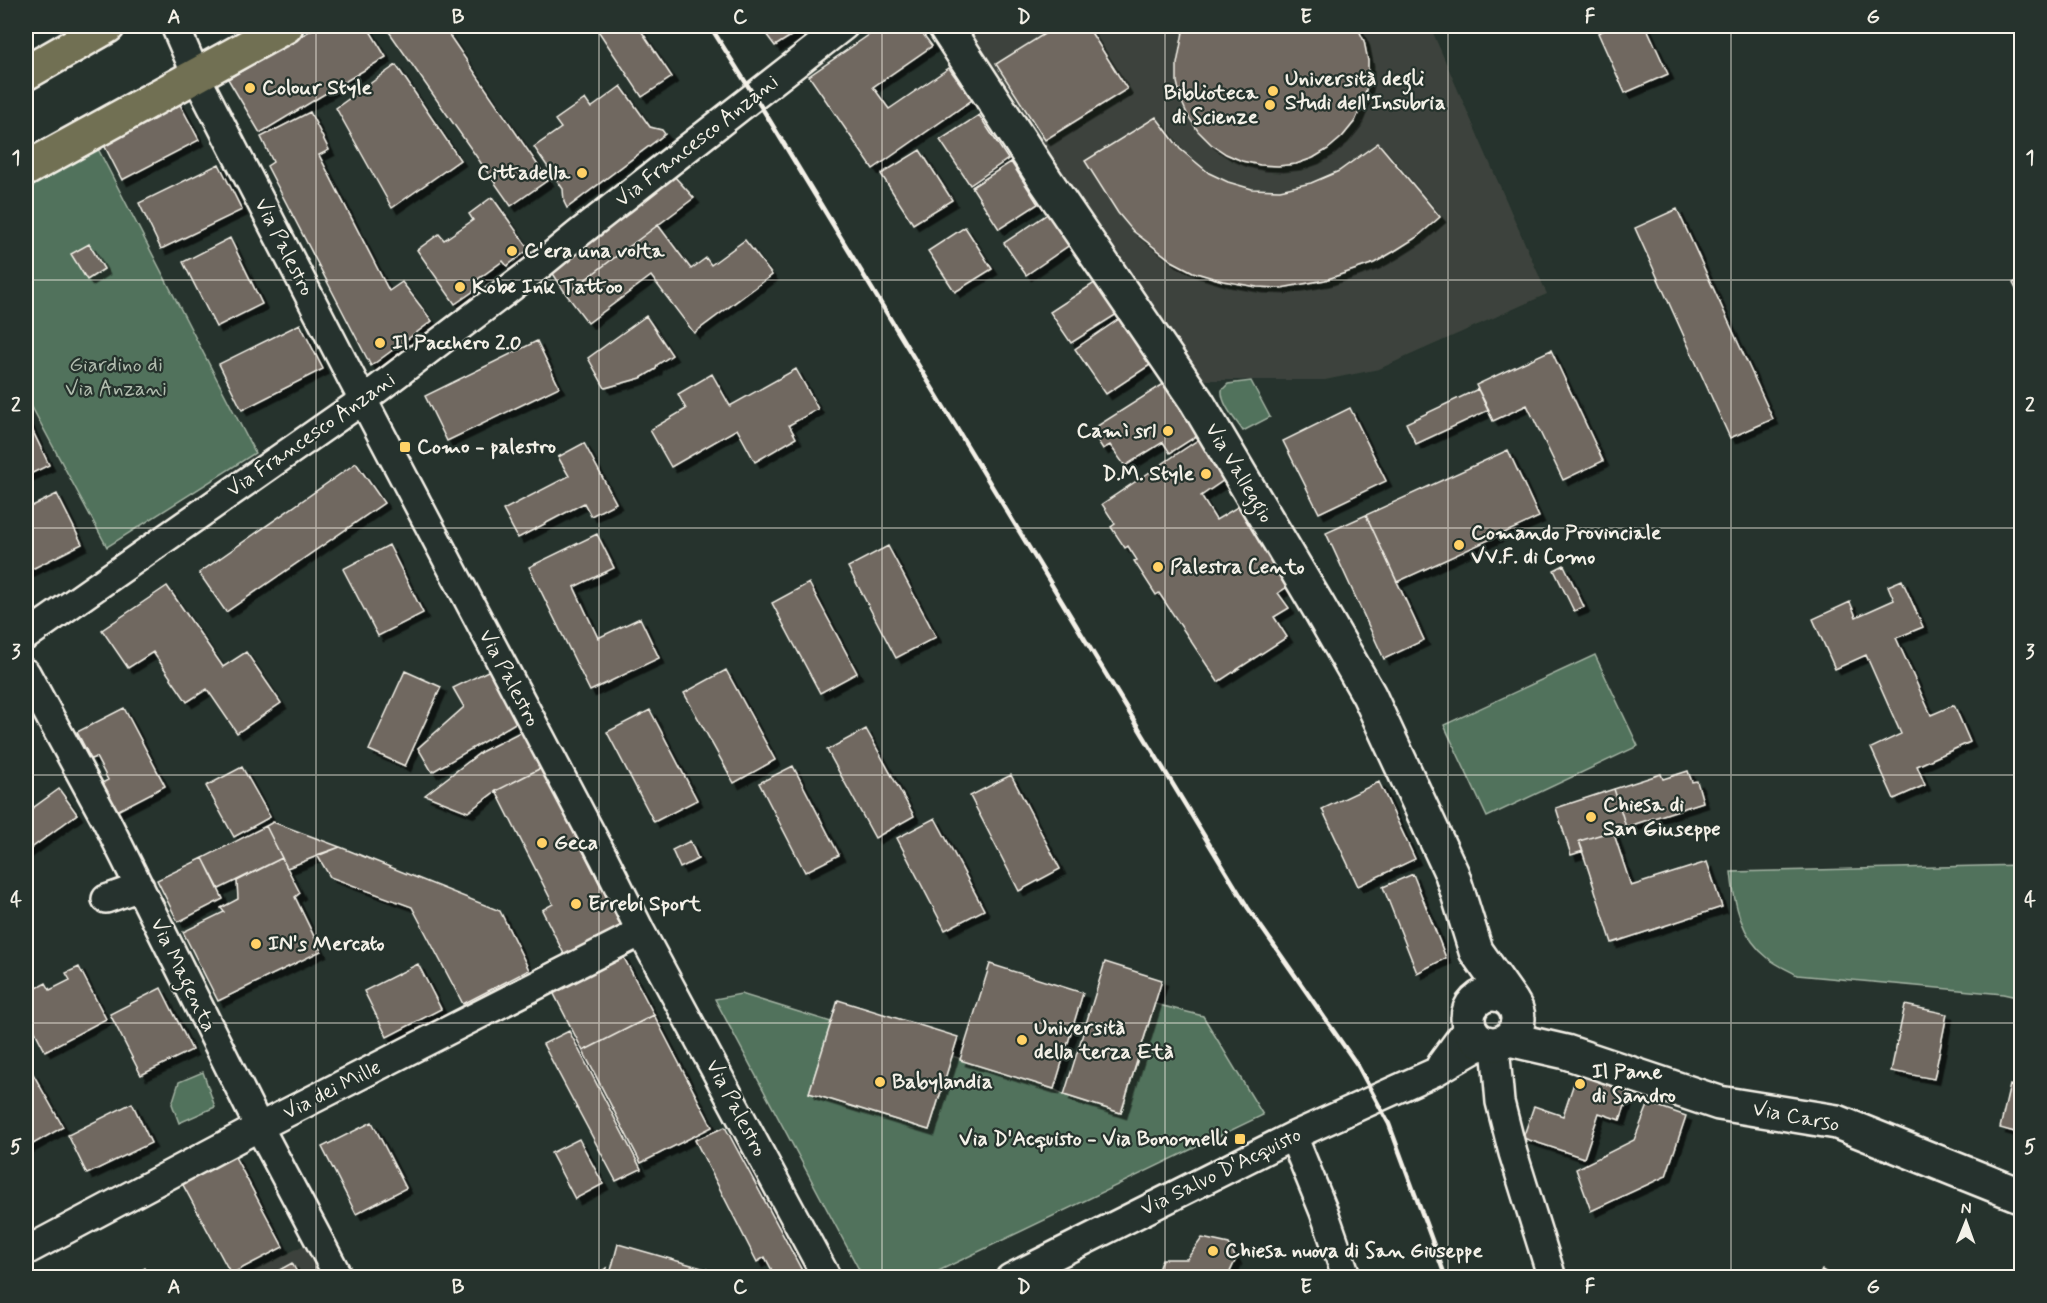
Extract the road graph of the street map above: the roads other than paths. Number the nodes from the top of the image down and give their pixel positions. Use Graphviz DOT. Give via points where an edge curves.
graph roads {
  1 [pos="108,26"];
  2 [pos="175,26"];
  3 [pos="286,26"];
  4 [pos="844,26"];
  5 [pos="945,26"];
  6 [pos="192,66"];
  7 [pos="26,73"];
  8 [pos="26,169"];
  9 [pos="363,400"];
  10 [pos="26,636"];
  11 [pos="26,673"];
  12 [pos="140,887"];
  13 [pos="106,899"];
  14 [pos="641,932"];
  15 [pos="1494,1026"];
  16 [pos="259,1127"];
  17 [pos="1293,1136"];
  18 [pos="2022,1196"];
  19 [pos="26,1251"];
  20 [pos="339,1278"];
  21 [pos="827,1278"];
  22 [pos="1010,1278"];
  23 [pos="1347,1278"];
  24 [pos="1552,1278"];
  1 -- 7 [label="main road"];
  2 -- 6 [label="street, Via Palestro"];
  3 -- 6 [label="main road"];
  4 -- 9 [label="street, Via Francesco Anzani"];
  5 -- 15 [label="street, Via Valleggio" via="1197,402 1369,695 1452,873"];
  6 -- 8 [label="main road"];
  6 -- 9 [label="street, Via Palestro"];
  9 -- 10 [label="street, Via Francesco Anzani"];
  9 -- 14 [label="street, Via Palestro"];
  11 -- 12 [label="street, Via Magenta"];
  12 -- 13 [label="street"];
  12 -- 16 [label="street, Via Magenta"];
  14 -- 16 [label="street, Via dei Mille"];
  14 -- 21 [label="street, Via Palestro"];
  15 -- 17 [label="street, Via Salvo D'Acquisto" via="1435,1072"];
  15 -- 18 [label="street, Via Carso" via="1719,1103 1837,1122"];
  15 -- 24 [label="street" via="1500,1102"];
  16 -- 19 [label="street, Via dei Mille"];
  16 -- 20 [label="street, Via Magenta"];
  17 -- 22 [label="street, Via Salvo D'Acquisto"];
  17 -- 23 [label="street"];
}
